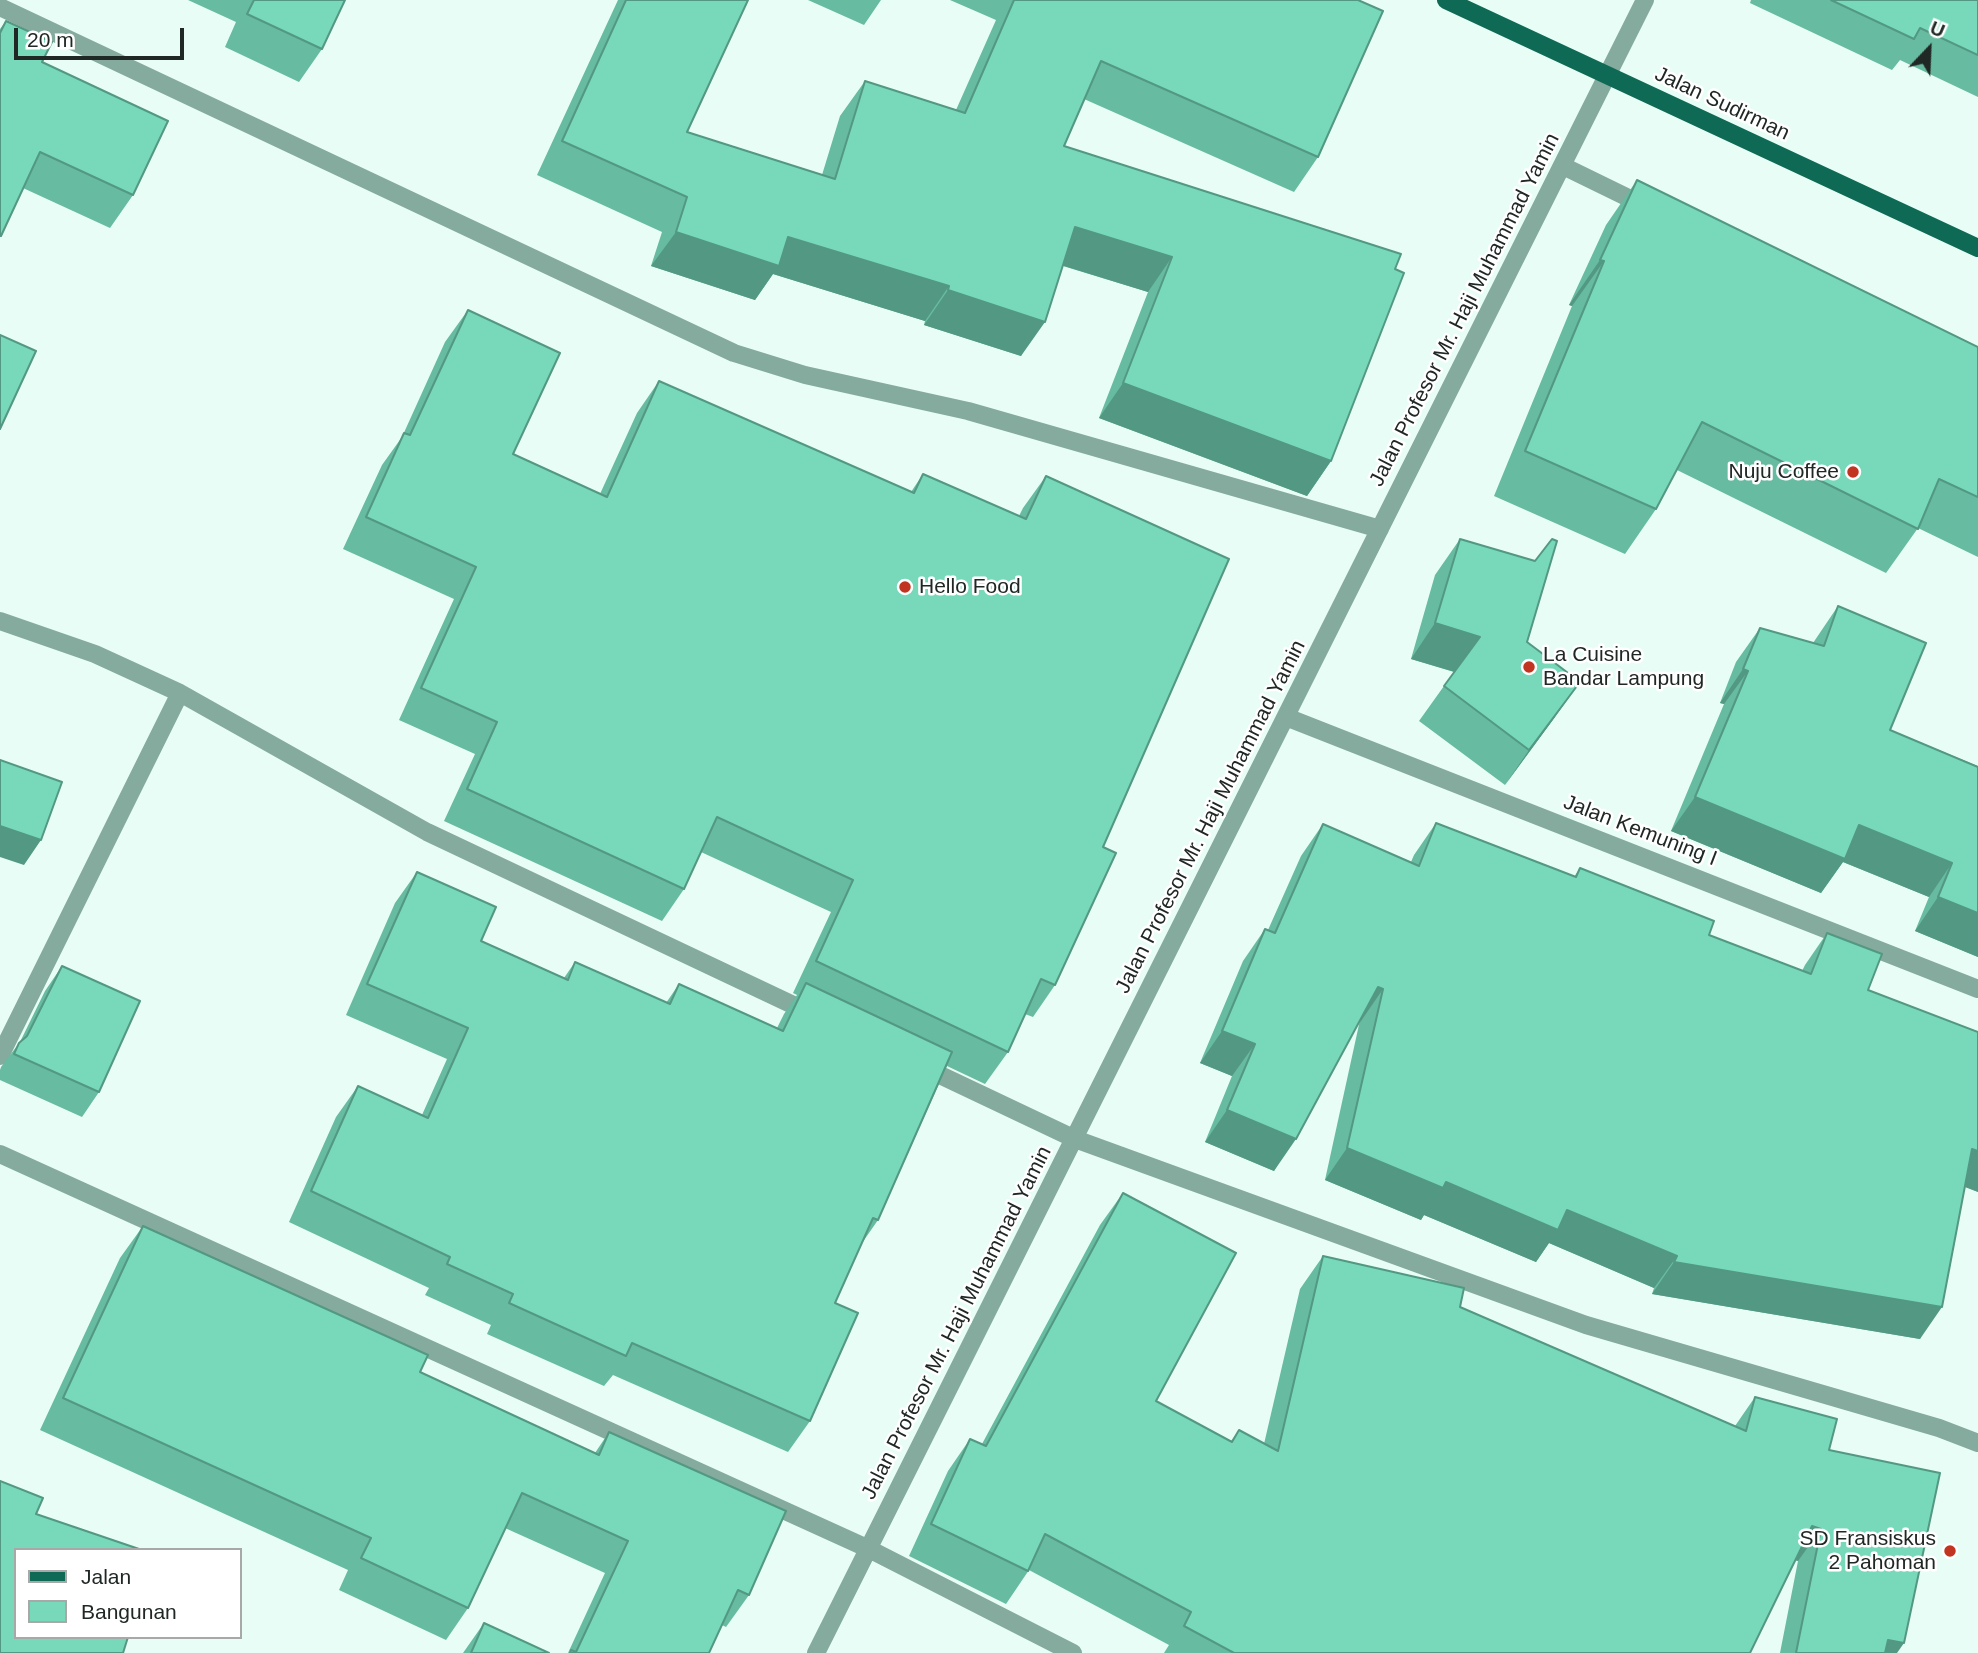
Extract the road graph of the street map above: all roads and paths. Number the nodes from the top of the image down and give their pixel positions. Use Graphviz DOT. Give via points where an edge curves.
graph roads {
  1 [pos="1446,0"];
  2 [pos="1645,0"];
  3 [pos="0,7"];
  4 [pos="1608,76"];
  5 [pos="1563,166"];
  6 [pos="1661,214"];
  7 [pos="1978,248"];
  8 [pos="1380,529"];
  9 [pos="0,621"];
  10 [pos="180,693"];
  11 [pos="1286,717"];
  12 [pos="1978,989"];
  13 [pos="826,1021"];
  14 [pos="0,1056"];
  15 [pos="900,1056"];
  16 [pos="1075,1139"];
  17 [pos="0,1154"];
  18 [pos="1978,1443"];
  19 [pos="869,1549"];
  20 [pos="816,1653"];
  21 [pos="1073,1653"];
  1 -- 4 [label="main road, Jalan Sudirman"];
  2 -- 4 [label="street, Jalan Profesor Mr. Haji Muhammad Yamin"];
  3 -- 8 [label="street" via="734,354 805,375 968,411"];
  4 -- 5 [label="street, Jalan Profesor Mr. Haji Muhammad Yamin"];
  4 -- 7 [label="main road, Jalan Sudirman"];
  5 -- 6 [label="street"];
  5 -- 8 [label="street, Jalan Profesor Mr. Haji Muhammad Yamin"];
  8 -- 11 [label="street, Jalan Profesor Mr. Haji Muhammad Yamin"];
  9 -- 10 [label="street" via="95,654"];
  10 -- 13 [label="street" via="427,832"];
  10 -- 14 [label="street"];
  11 -- 12 [label="street, Jalan Kemuning I"];
  11 -- 16 [label="street, Jalan Profesor Mr. Haji Muhammad Yamin"];
  15 -- 16 [label="street"];
  16 -- 18 [label="street" via="1586,1325"];
  16 -- 19 [label="street, Jalan Profesor Mr. Haji Muhammad Yamin"];
  17 -- 19 [label="street"];
  19 -- 20 [label="street, Jalan Profesor Mr. Haji Muhammad Yamin"];
  19 -- 21 [label="street"];
}
